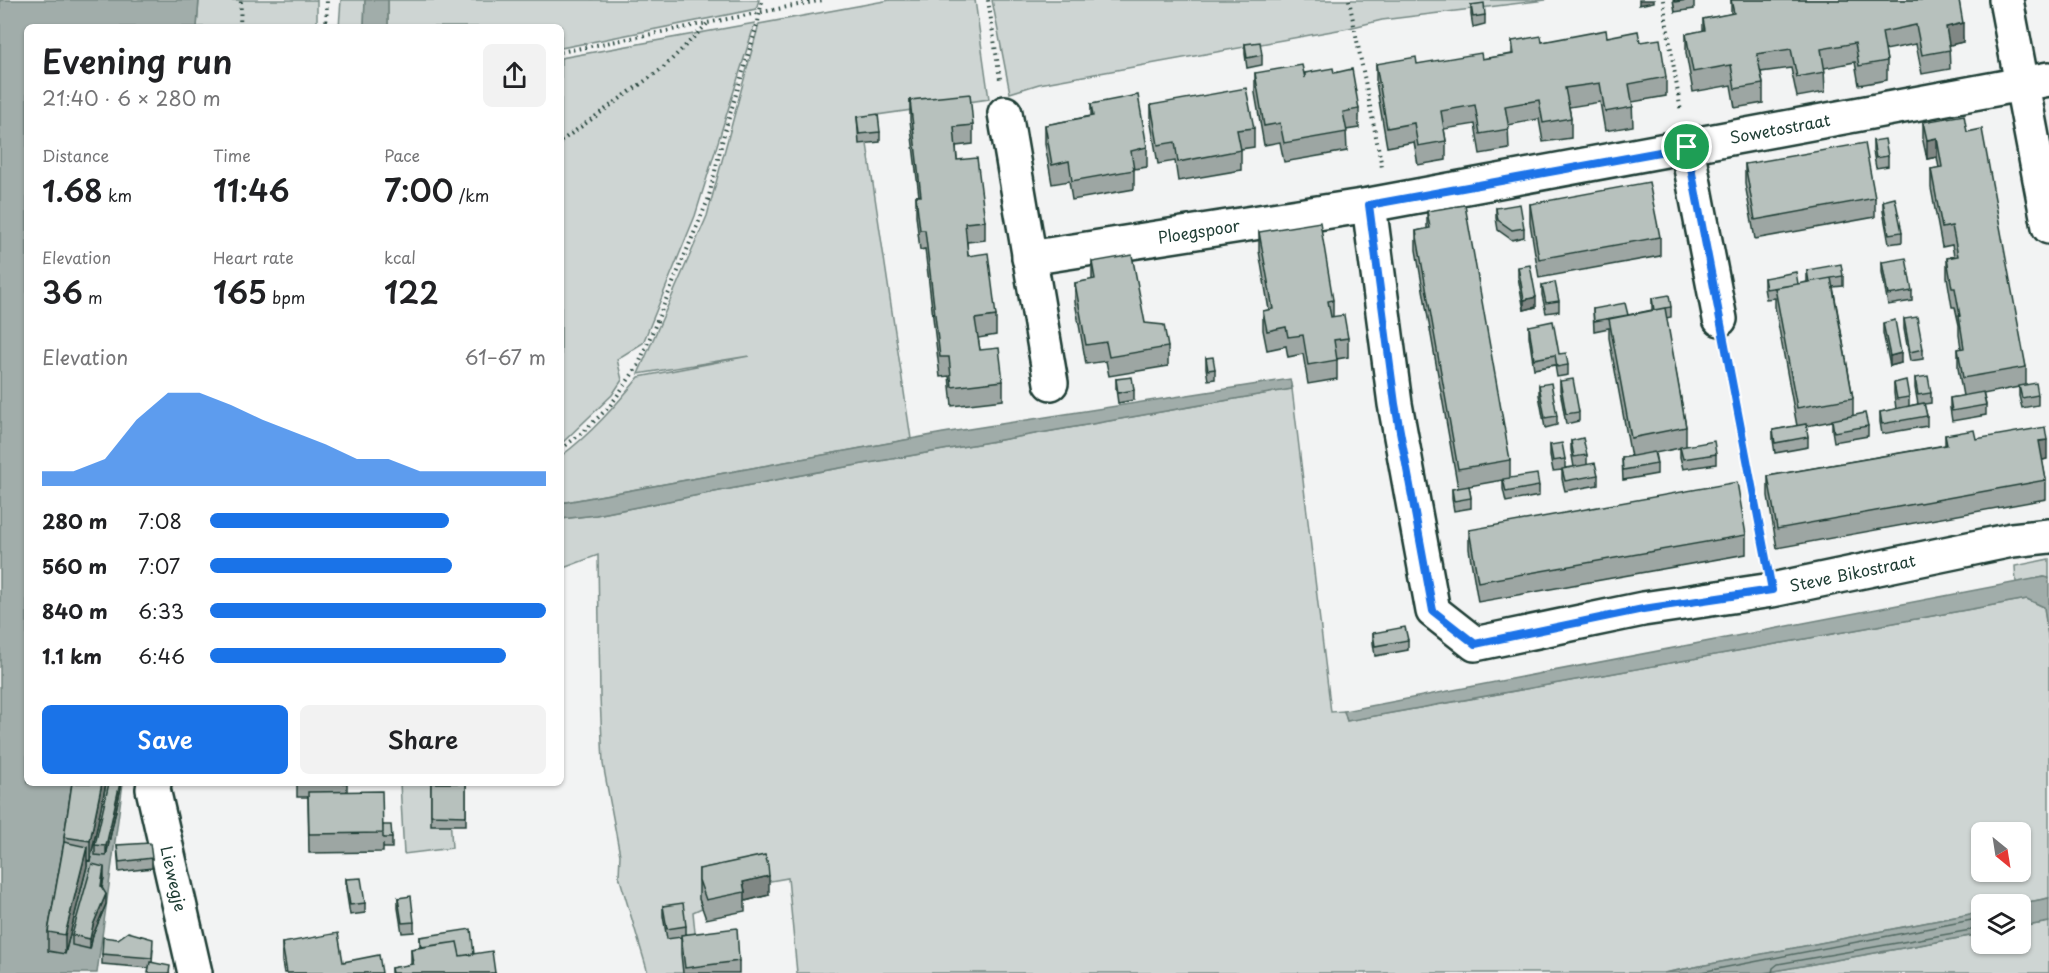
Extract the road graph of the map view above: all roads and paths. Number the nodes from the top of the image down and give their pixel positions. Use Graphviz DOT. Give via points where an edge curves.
graph roads {
  1 [pos="241,0"];
  2 [pos="327,0"];
  3 [pos="762,0"];
  4 [pos="823,0"];
  5 [pos="988,0"];
  6 [pos="1349,0"];
  7 [pos="1663,0"];
  8 [pos="2006,0"];
  9 [pos="759,12"];
  10 [pos="709,22"];
  11 [pos="240,24"];
  12 [pos="326,24"];
  13 [pos="564,51"];
  14 [pos="2035,81"];
  15 [pos="1005,113"];
  16 [pos="564,139"];
  17 [pos="1687,147"];
  18 [pos="1379,203"];
  19 [pos="2049,227"];
  20 [pos="1029,258"];
  21 [pos="1720,320"];
  22 [pos="1051,383"];
  23 [pos="564,447"];
  24 [pos="2049,536"];
  25 [pos="1772,590"];
  26 [pos="154,786"];
  27 [pos="195,973"];
  1 -- 11 [label="path"];
  2 -- 12 [label="path"];
  3 -- 9 [label="path"];
  4 -- 9 [label="path"];
  5 -- 15 [label="path"];
  6 -- 18 [label="path"];
  7 -- 17 [label="path"];
  8 -- 14 [label="street"];
  9 -- 10 [label="path"];
  9 -- 23 [label="path" via="708,200 638,366 610,406"];
  10 -- 13 [label="path"];
  10 -- 16 [label="path" via="663,68"];
  14 -- 17 [label="street, Sowetostraat"];
  14 -- 19 [label="street"];
  15 -- 20 [label="street"];
  17 -- 18 [label="street, Sowetostraat"];
  17 -- 21 [label="street"];
  18 -- 20 [label="street, Ploegspoor"];
  18 -- 25 [label="street, Steve Bikostraat" via="1395,404 1433,611 1475,644 1643,609"];
  20 -- 22 [label="street"];
  21 -- 25 [label="path"];
  24 -- 25 [label="street, Steve Bikostraat" via="2012,540"];
  26 -- 27 [label="street, Liewegje"];
}
